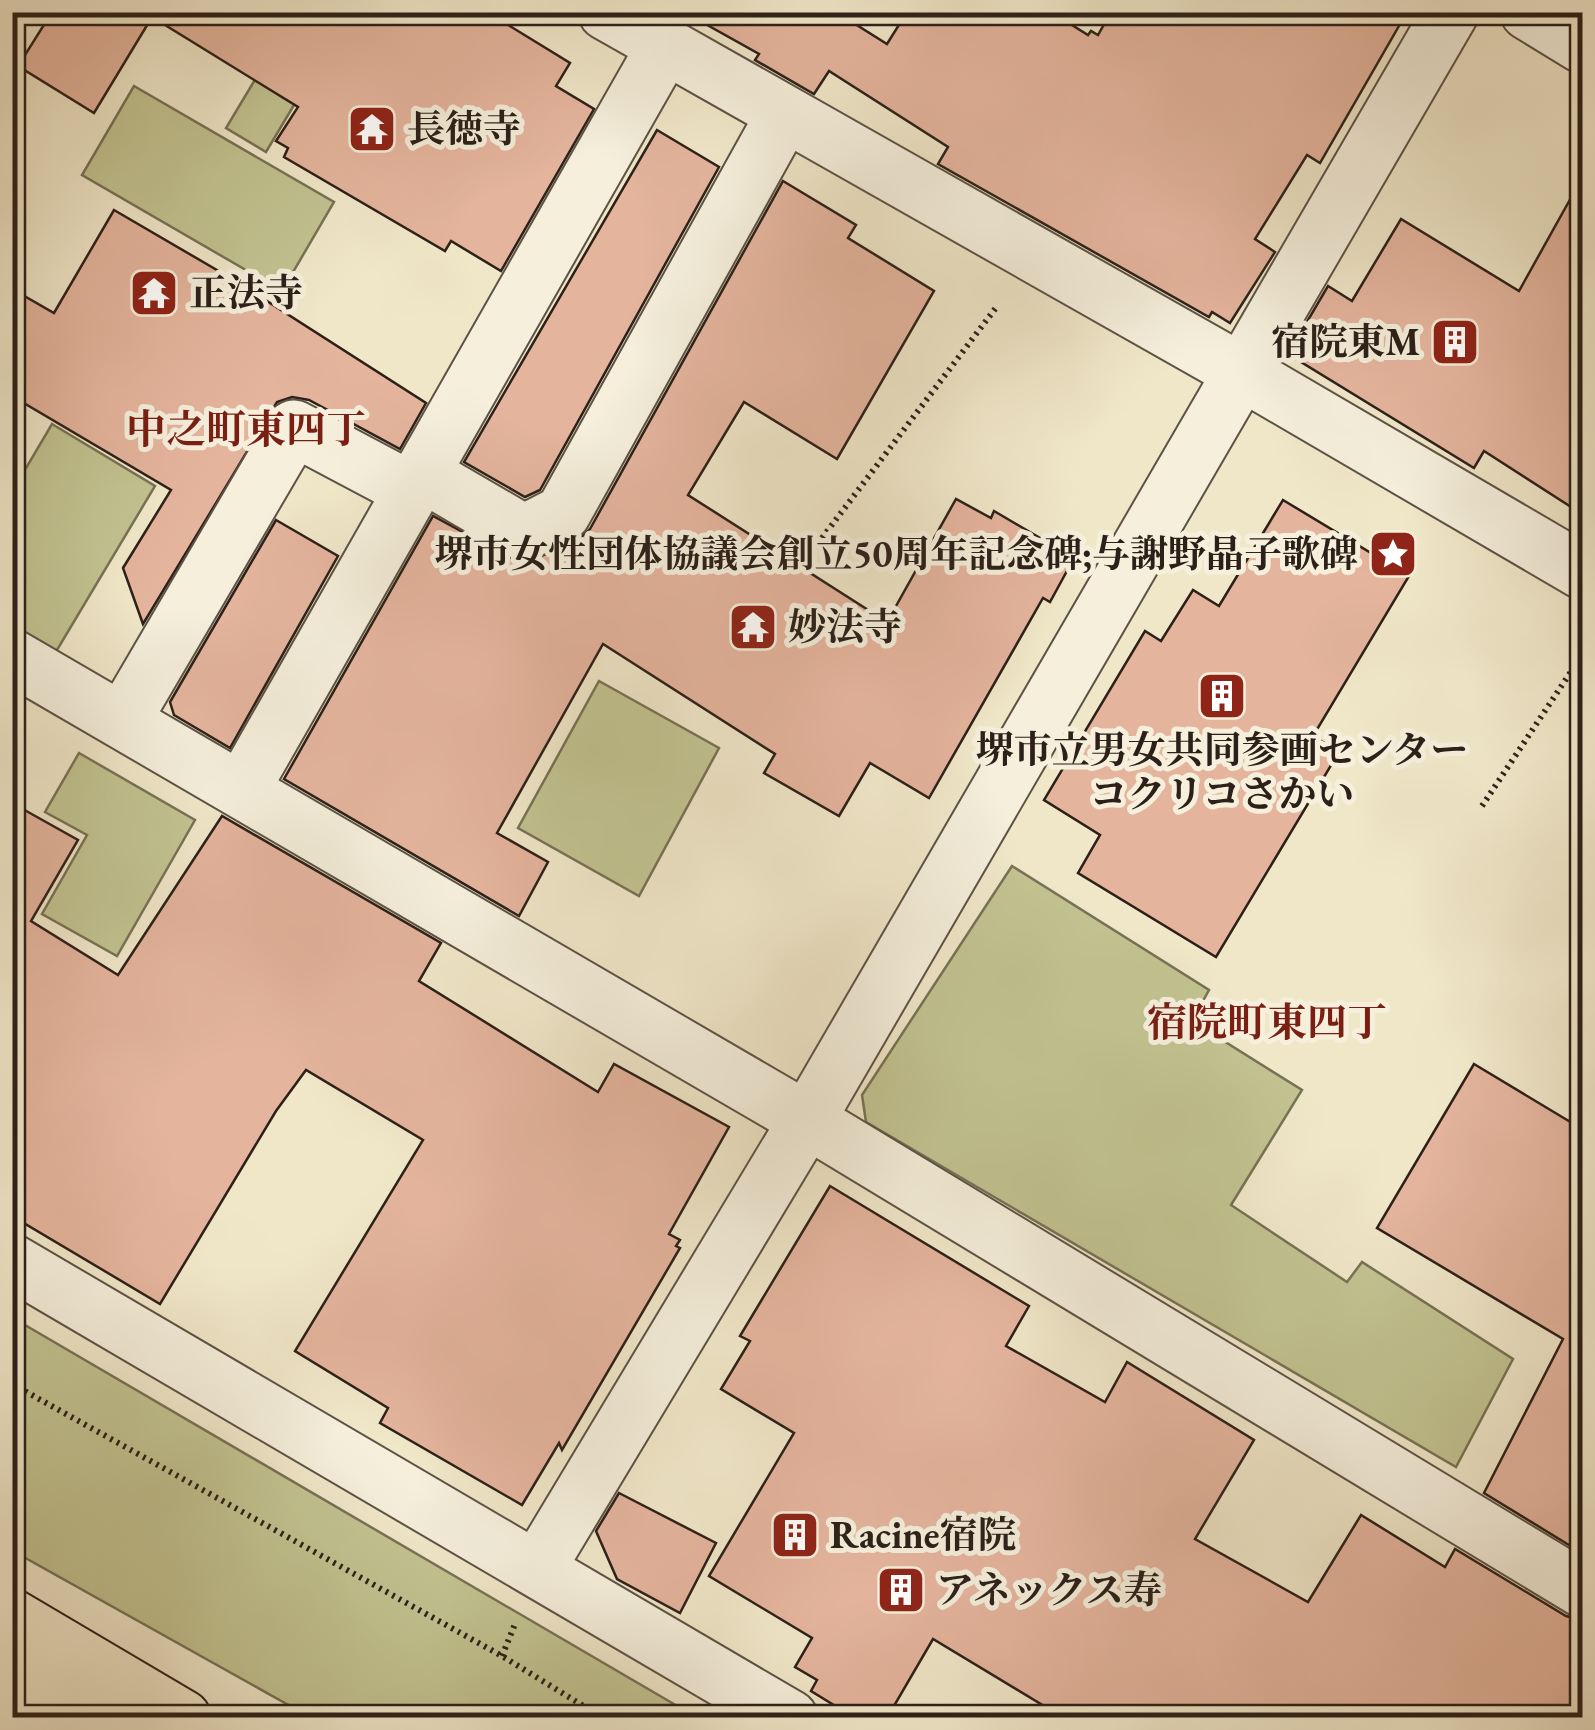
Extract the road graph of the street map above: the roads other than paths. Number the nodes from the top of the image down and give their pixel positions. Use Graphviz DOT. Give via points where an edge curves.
graph roads {
  1 [pos="606,12"];
  2 [pos="1451,12"];
  3 [pos="1528,12"];
  4 [pos="1582,44"];
  5 [pos="664,48"];
  6 [pos="784,115"];
  7 [pos="1245,374"];
  8 [pos="416,482"];
  9 [pos="1582,571"];
  10 [pos="12,658"];
  11 [pos="124,720"];
  12 [pos="243,788"];
  13 [pos="807,1120"];
  14 [pos="12,1262"];
  15 [pos="538,1567"];
  16 [pos="1582,1590"];
  17 [pos="12,1617"];
  18 [pos="12,1676"];
  19 [pos="12,1705"];
  20 [pos="32,1718"];
  21 [pos="84,1718"];
  22 [pos="183,1718"];
  23 [pos="790,1718"];
  1 -- 5 [label="street"];
  2 -- 7 [label="street"];
  3 -- 4 [label="street"];
  5 -- 6 [label="street"];
  5 -- 8 [label="street"];
  6 -- 7 [label="street"];
  6 -- 8 [label="street" via="564,513 524,533"];
  7 -- 9 [label="street"];
  7 -- 13 [label="street"];
  8 -- 11 [label="street" via="294,428"];
  8 -- 12 [label="street"];
  10 -- 11 [label="street"];
  11 -- 12 [label="street"];
  12 -- 13 [label="street"];
  13 -- 15 [label="street"];
  13 -- 16 [label="street"];
  14 -- 15 [label="street"];
  15 -- 23 [label="street"];
  17 -- 22 [label="highway"];
  18 -- 21 [label="highway"];
  19 -- 20 [label="highway"];
}
